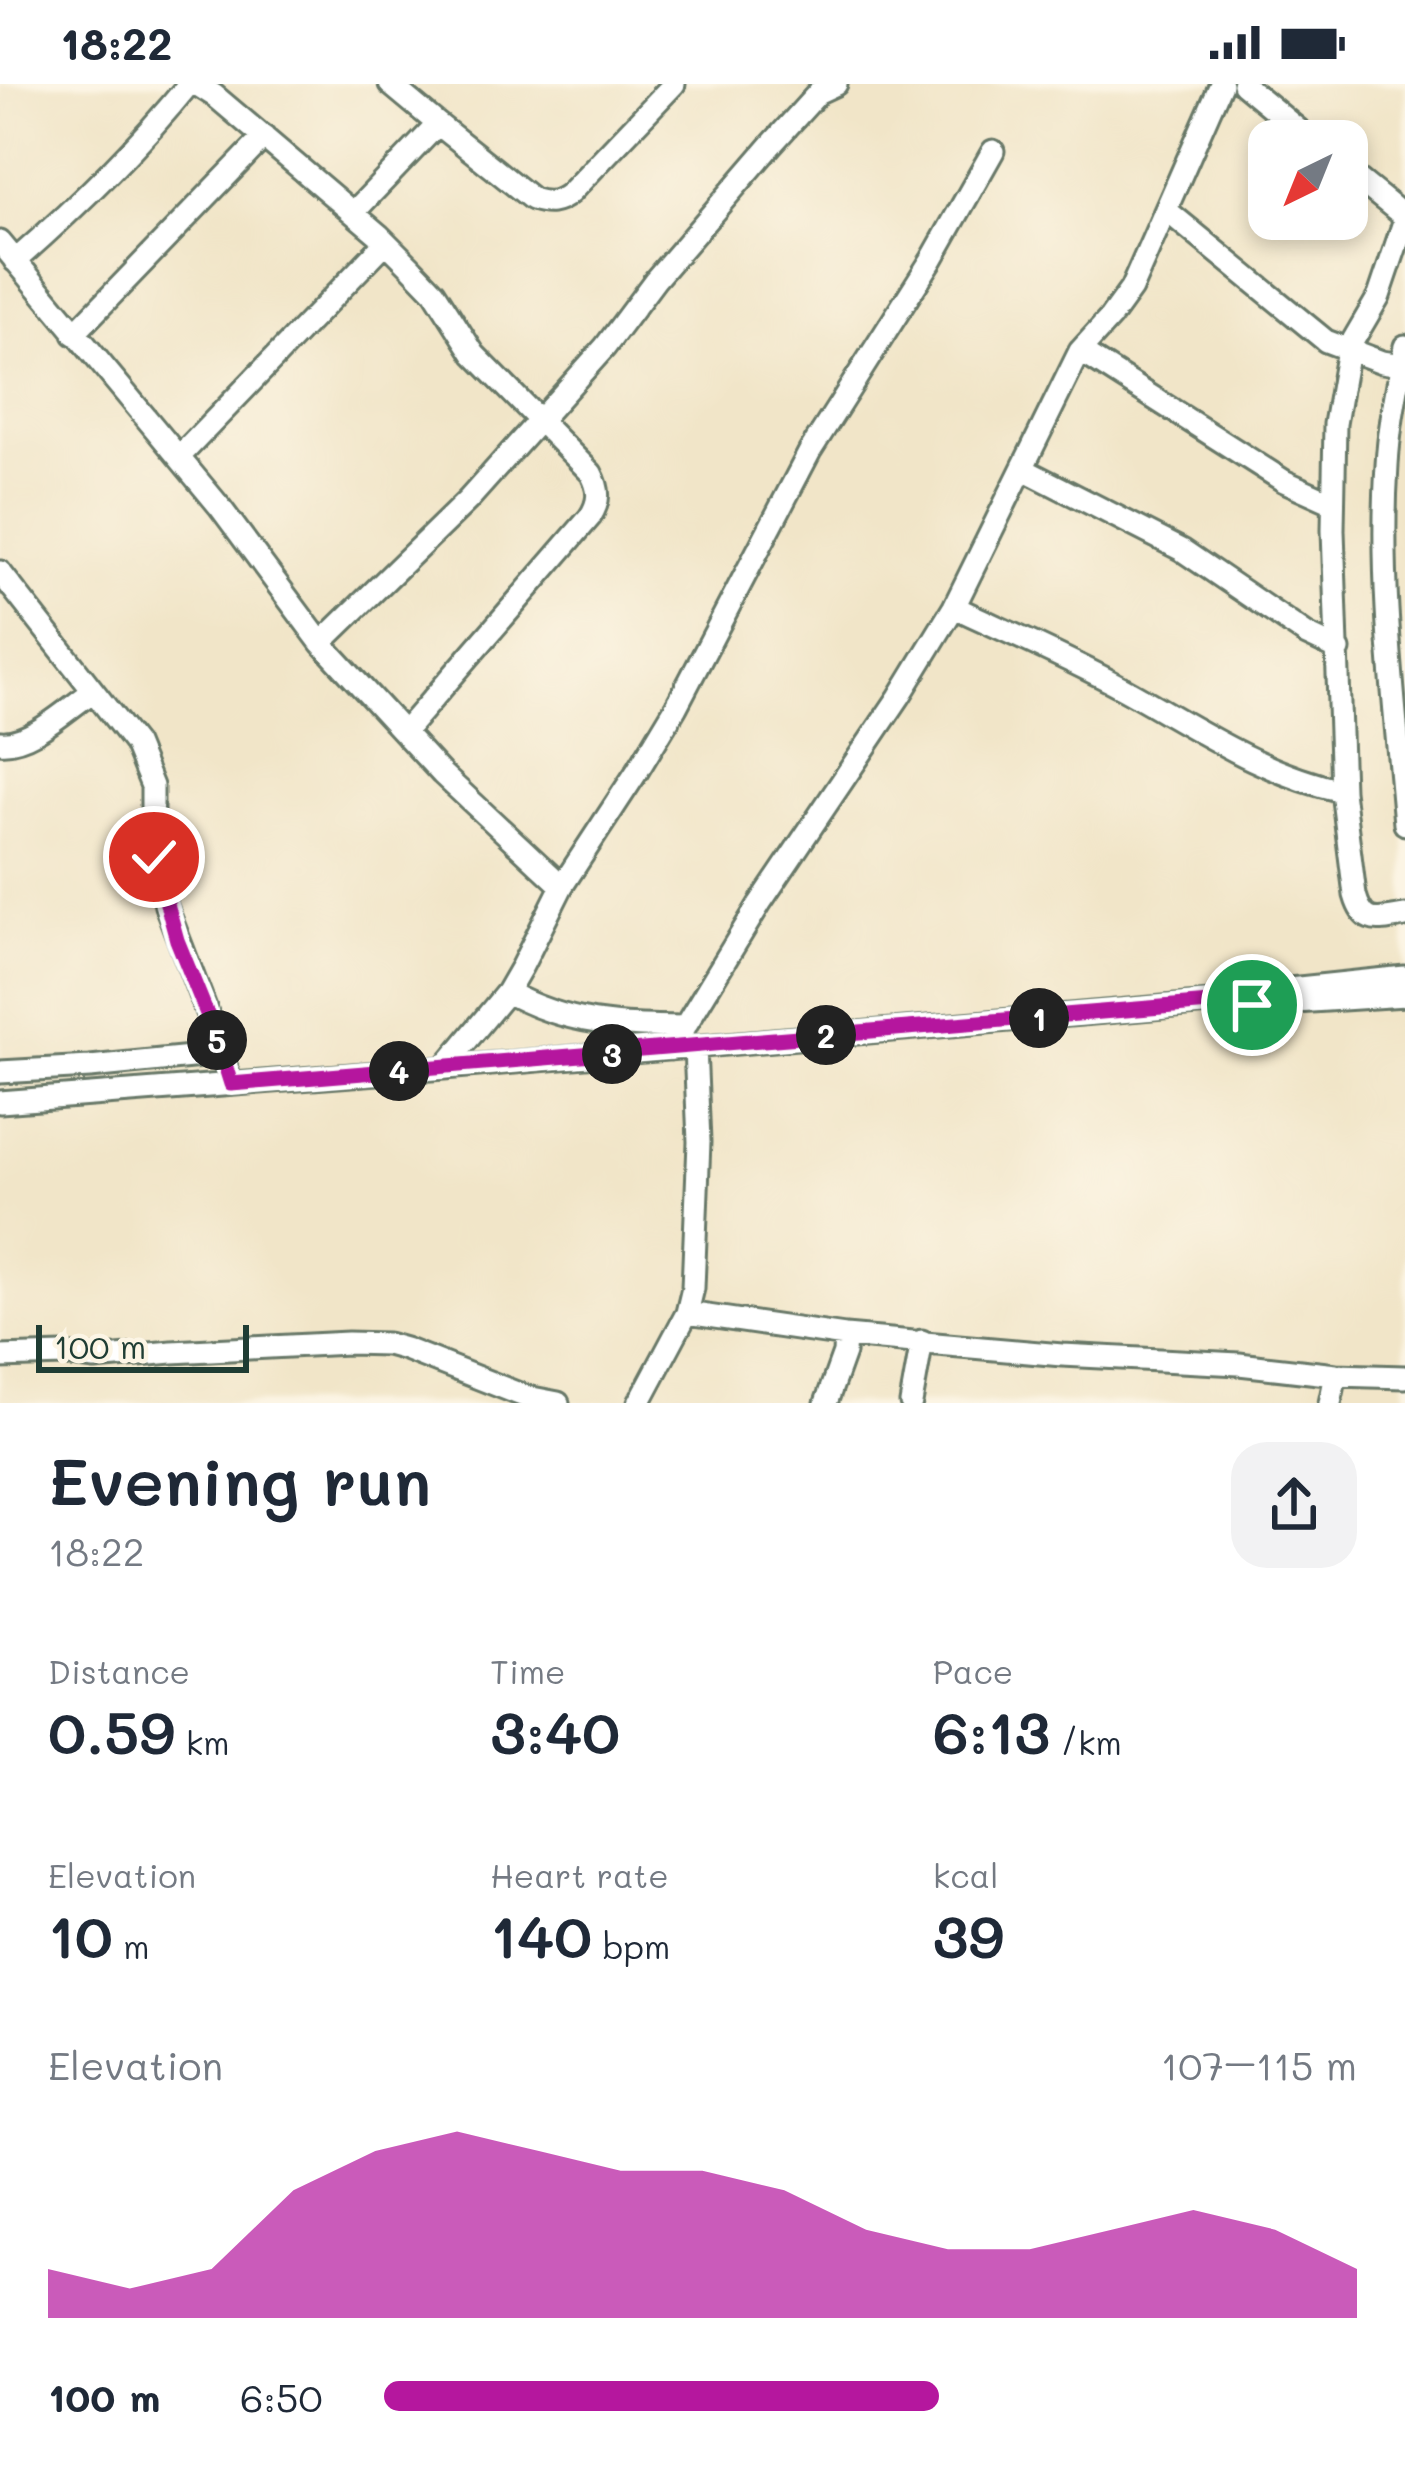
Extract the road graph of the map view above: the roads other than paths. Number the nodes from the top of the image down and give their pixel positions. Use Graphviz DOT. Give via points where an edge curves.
graph roads {
  1 [pos="192,84"];
  2 [pos="390,84"];
  3 [pos="674,84"];
  4 [pos="1221,84"];
  5 [pos="1243,84"];
  6 [pos="822,87"];
  7 [pos="1287,120"];
  8 [pos="438,124"];
  9 [pos="264,137"];
  10 [pos="993,152"];
  11 [pos="1368,187"];
  12 [pos="1166,210"];
  13 [pos="353,213"];
  14 [pos="1405,218"];
  15 [pos="0,242"];
  16 [pos="386,242"];
  17 [pos="15,261"];
  18 [pos="74,334"];
  19 [pos="1348,349"];
  20 [pos="1080,352"];
  21 [pos="1403,356"];
  22 [pos="538,422"];
  23 [pos="178,457"];
  24 [pos="1023,469"];
  25 [pos="1334,503"];
  26 [pos="0,572"];
  27 [pos="954,607"];
  28 [pos="322,643"];
  29 [pos="1339,650"];
  30 [pos="1398,673"];
  31 [pos="92,692"];
  32 [pos="404,732"];
  33 [pos="0,742"];
  34 [pos="1342,791"];
  35 [pos="1405,824"];
  36 [pos="562,886"];
  37 [pos="1405,916"];
  38 [pos="1405,977"];
  39 [pos="506,992"];
  40 [pos="1405,995"];
  41 [pos="1222,1002"];
  42 [pos="684,1041"];
  43 [pos="222,1054"];
  44 [pos="444,1068"];
  45 [pos="0,1072"];
  46 [pos="231,1084"];
  47 [pos="0,1102"];
  48 [pos="687,1312"];
  49 [pos="845,1336"];
  50 [pos="922,1341"];
  51 [pos="0,1357"];
  52 [pos="1336,1375"];
  53 [pos="1405,1377"];
  54 [pos="558,1403"];
  55 [pos="639,1403"];
  56 [pos="826,1403"];
  57 [pos="911,1403"];
  58 [pos="1330,1403"];
  1 -- 9 [label="street"];
  1 -- 17 [label="street" via="99,186"];
  2 -- 8 [label="street"];
  3 -- 8 [label="street" via="556,202 532,199"];
  4 -- 12 [label="street"];
  5 -- 7 [label="street"];
  6 -- 22 [label="street"];
  8 -- 13 [label="street"];
  9 -- 13 [label="street"];
  9 -- 18 [label="street"];
  10 -- 36 [label="street" via="810,451 655,742"];
  11 -- 14 [label="street"];
  12 -- 19 [label="street" via="1315,333"];
  12 -- 20 [label="street" via="1131,290"];
  13 -- 16 [label="street"];
  14 -- 19 [label="street" via="1379,296"];
  15 -- 17 [label="street"];
  16 -- 22 [label="street"];
  16 -- 23 [label="street"];
  17 -- 18 [label="street"];
  18 -- 23 [label="street"];
  19 -- 21 [label="street" via="1382,362"];
  19 -- 25 [label="street"];
  20 -- 24 [label="street"];
  20 -- 25 [label="street" via="1284,481"];
  21 -- 30 [label="street" via="1387,463"];
  22 -- 28 [label="street"];
  22 -- 32 [label="street" via="591,473 596,507"];
  23 -- 28 [label="street"];
  24 -- 27 [label="street"];
  24 -- 29 [label="street" via="1182,550"];
  25 -- 29 [label="street"];
  26 -- 31 [label="street"];
  27 -- 34 [label="street" via="1274,771"];
  27 -- 42 [label="street" via="760,903"];
  28 -- 32 [label="street"];
  29 -- 34 [label="street"];
  30 -- 35 [label="street"];
  31 -- 33 [label="street" via="28,737"];
  31 -- 43 [label="street" via="146,766 166,906"];
  32 -- 36 [label="street"];
  34 -- 37 [label="street" via="1359,910 1372,919"];
  36 -- 39 [label="street"];
  38 -- 41 [label="street"];
  39 -- 42 [label="street" via="536,1008"];
  39 -- 44 [label="street"];
  40 -- 41 [label="street"];
  41 -- 42 [label="street"];
  42 -- 44 [label="street"];
  42 -- 48 [label="street" via="699,1142"];
  43 -- 45 [label="street"];
  43 -- 46 [label="street"];
  44 -- 46 [label="street"];
  46 -- 47 [label="street"];
  48 -- 49 [label="street"];
  48 -- 55 [label="street"];
  49 -- 50 [label="street"];
  49 -- 56 [label="street"];
  50 -- 52 [label="street"];
  50 -- 57 [label="street"];
  51 -- 54 [label="street" via="387,1344"];
  52 -- 53 [label="street"];
  52 -- 58 [label="street"];
}
